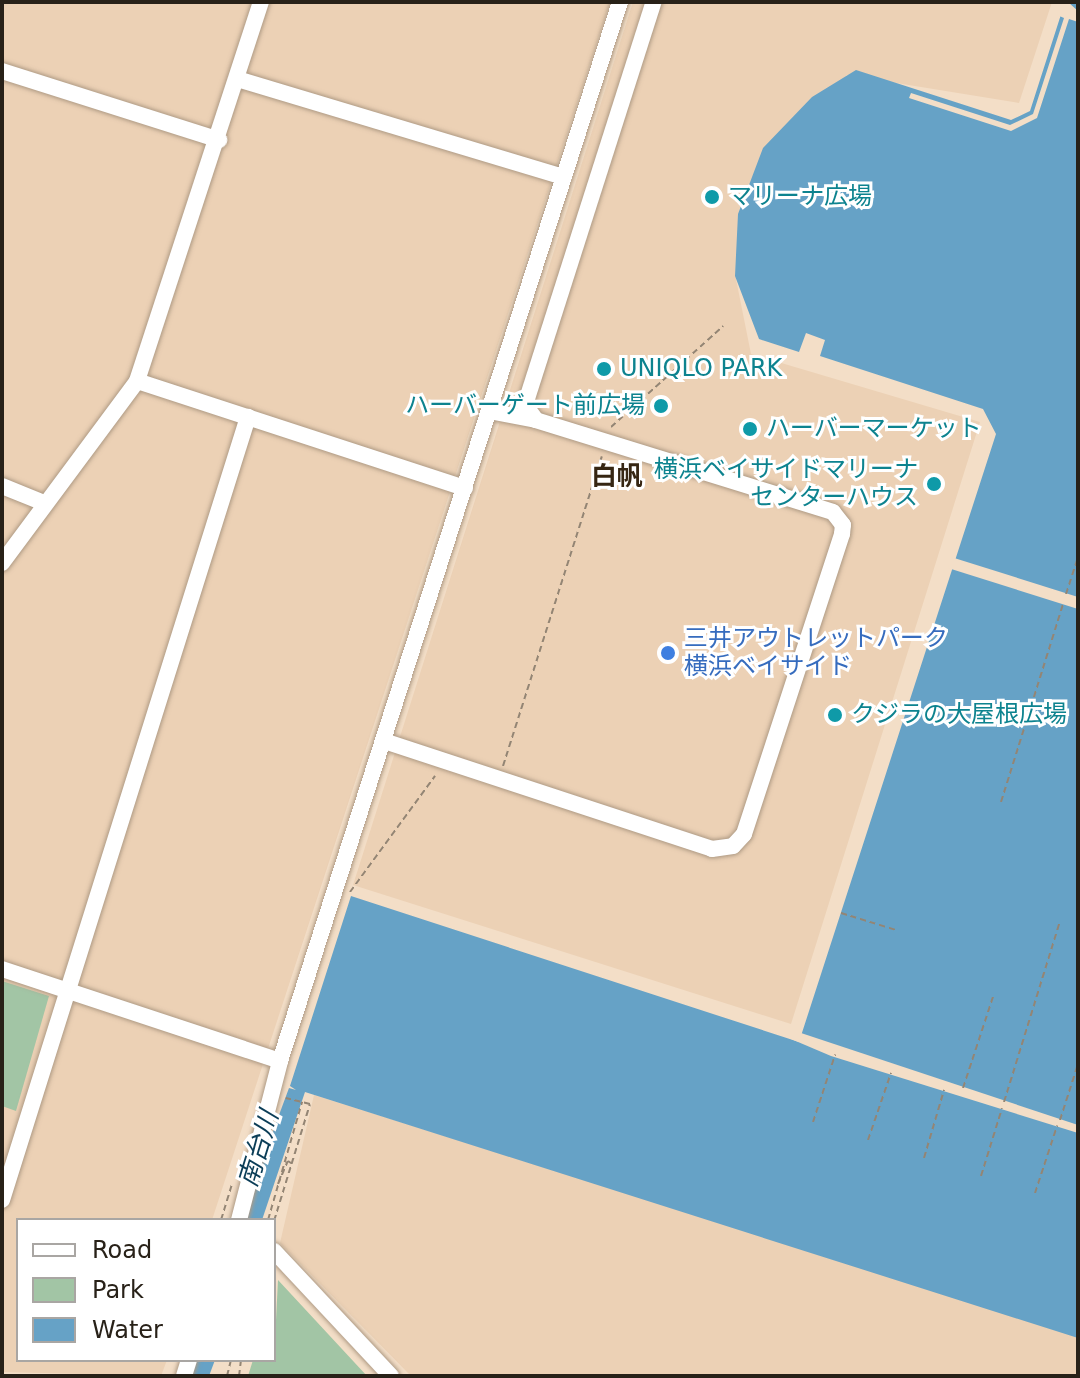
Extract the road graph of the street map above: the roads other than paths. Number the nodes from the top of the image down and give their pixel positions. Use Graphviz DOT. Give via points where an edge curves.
graph roads {
  1 [pos="261,2"];
  2 [pos="620,2"];
  3 [pos="654,2"];
  4 [pos="2,71"];
  5 [pos="237,79"];
  6 [pos="219,140"];
  7 [pos="564,177"];
  8 [pos="137,381"];
  9 [pos="489,411"];
  10 [pos="248,417"];
  11 [pos="536,420"];
  12 [pos="2,486"];
  13 [pos="465,488"];
  14 [pos="44,503"];
  15 [pos="2,563"];
  16 [pos="384,741"];
  17 [pos="2,969"];
  18 [pos="68,991"];
  19 [pos="280,1061"];
  20 [pos="2,1200"];
  21 [pos="240,1218"];
  22 [pos="276,1253"];
  23 [pos="391,1376"];
  1 -- 5 [label="street"];
  2 -- 7 [label="street"];
  3 -- 11 [label="street" via="525,405"];
  4 -- 6 [label="street"];
  5 -- 6 [label="street"];
  5 -- 7 [label="street"];
  6 -- 8 [label="street"];
  7 -- 9 [label="street"];
  8 -- 10 [label="street"];
  8 -- 14 [label="street"];
  9 -- 11 [label="street" via="517,421"];
  9 -- 13 [label="street"];
  10 -- 13 [label="street"];
  10 -- 18 [label="street"];
  11 -- 16 [label="street" via="833,512 843,525 744,834 733,846 712,849"];
  12 -- 14 [label="street"];
  13 -- 16 [label="street"];
  14 -- 15 [label="street"];
  16 -- 19 [label="street"];
  17 -- 18 [label="street"];
  18 -- 19 [label="street"];
  18 -- 20 [label="street"];
  19 -- 21 [label="street"];
  22 -- 23 [label="street"];
}
